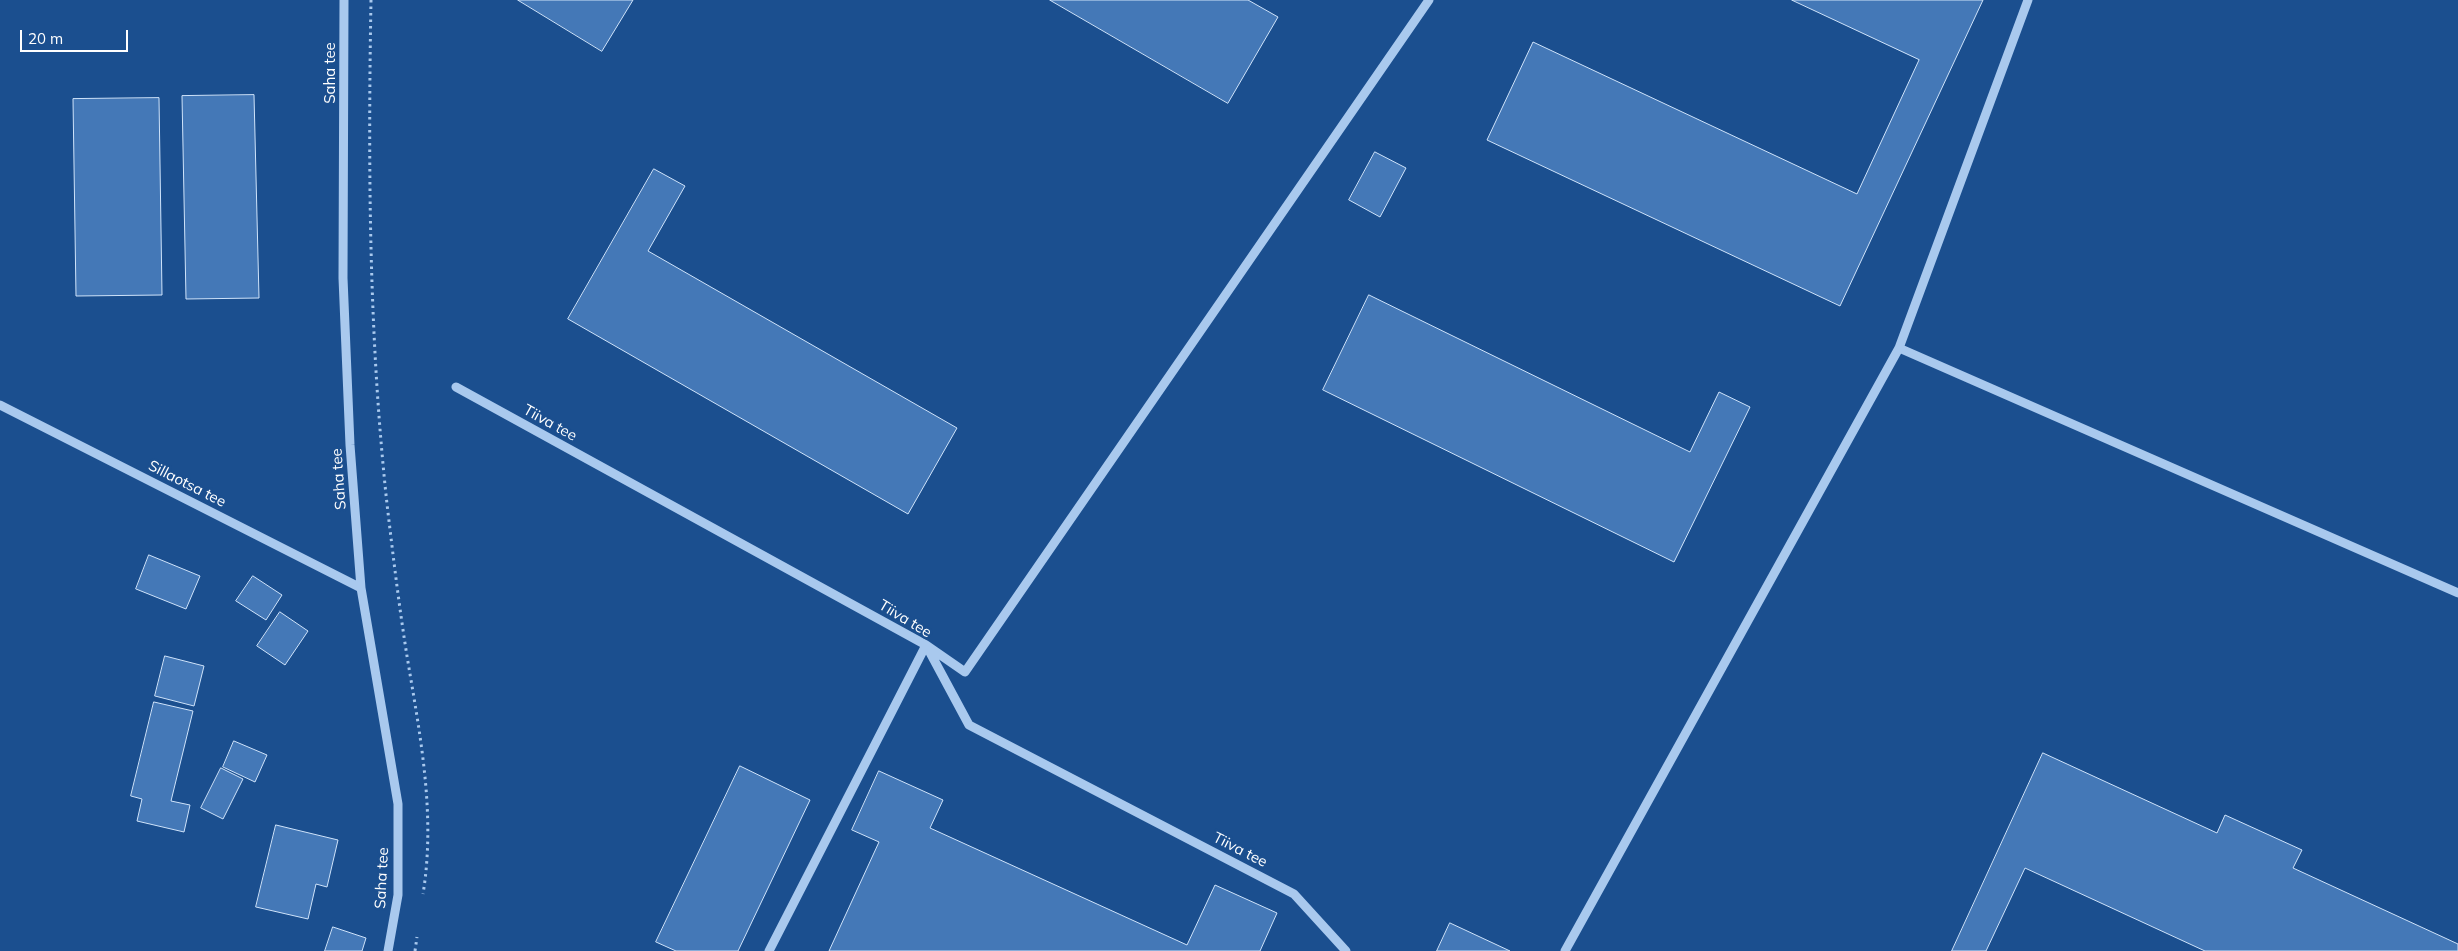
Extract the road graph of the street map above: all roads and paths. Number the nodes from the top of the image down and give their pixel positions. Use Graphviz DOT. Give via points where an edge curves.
graph roads {
  1 [pos="344,0"];
  2 [pos="371,0"];
  3 [pos="1429,0"];
  4 [pos="2028,0"];
  5 [pos="1899,348"];
  6 [pos="456,387"];
  7 [pos="0,405"];
  8 [pos="361,588"];
  9 [pos="2458,592"];
  10 [pos="926,646"];
  11 [pos="423,897"];
  12 [pos="417,933"];
  13 [pos="388,951"];
  14 [pos="415,951"];
  15 [pos="769,951"];
  16 [pos="1346,951"];
  17 [pos="1565,951"];
  1 -- 8 [label="street, Saha tee" via="343,278 350,445"];
  2 -- 11 [label="path" via="370,182 378,424 398,599 427,779 428,860"];
  3 -- 10 [label="street" via="965,672"];
  4 -- 5 [label="street"];
  5 -- 9 [label="street"];
  5 -- 17 [label="street"];
  6 -- 10 [label="street, Tiiva tee"];
  7 -- 8 [label="street, Sillaotsa tee"];
  8 -- 13 [label="street, Saha tee" via="398,804 398,895"];
  10 -- 15 [label="street"];
  10 -- 16 [label="street, Tiiva tee" via="969,725 1294,894"];
  12 -- 14 [label="path"];
}
